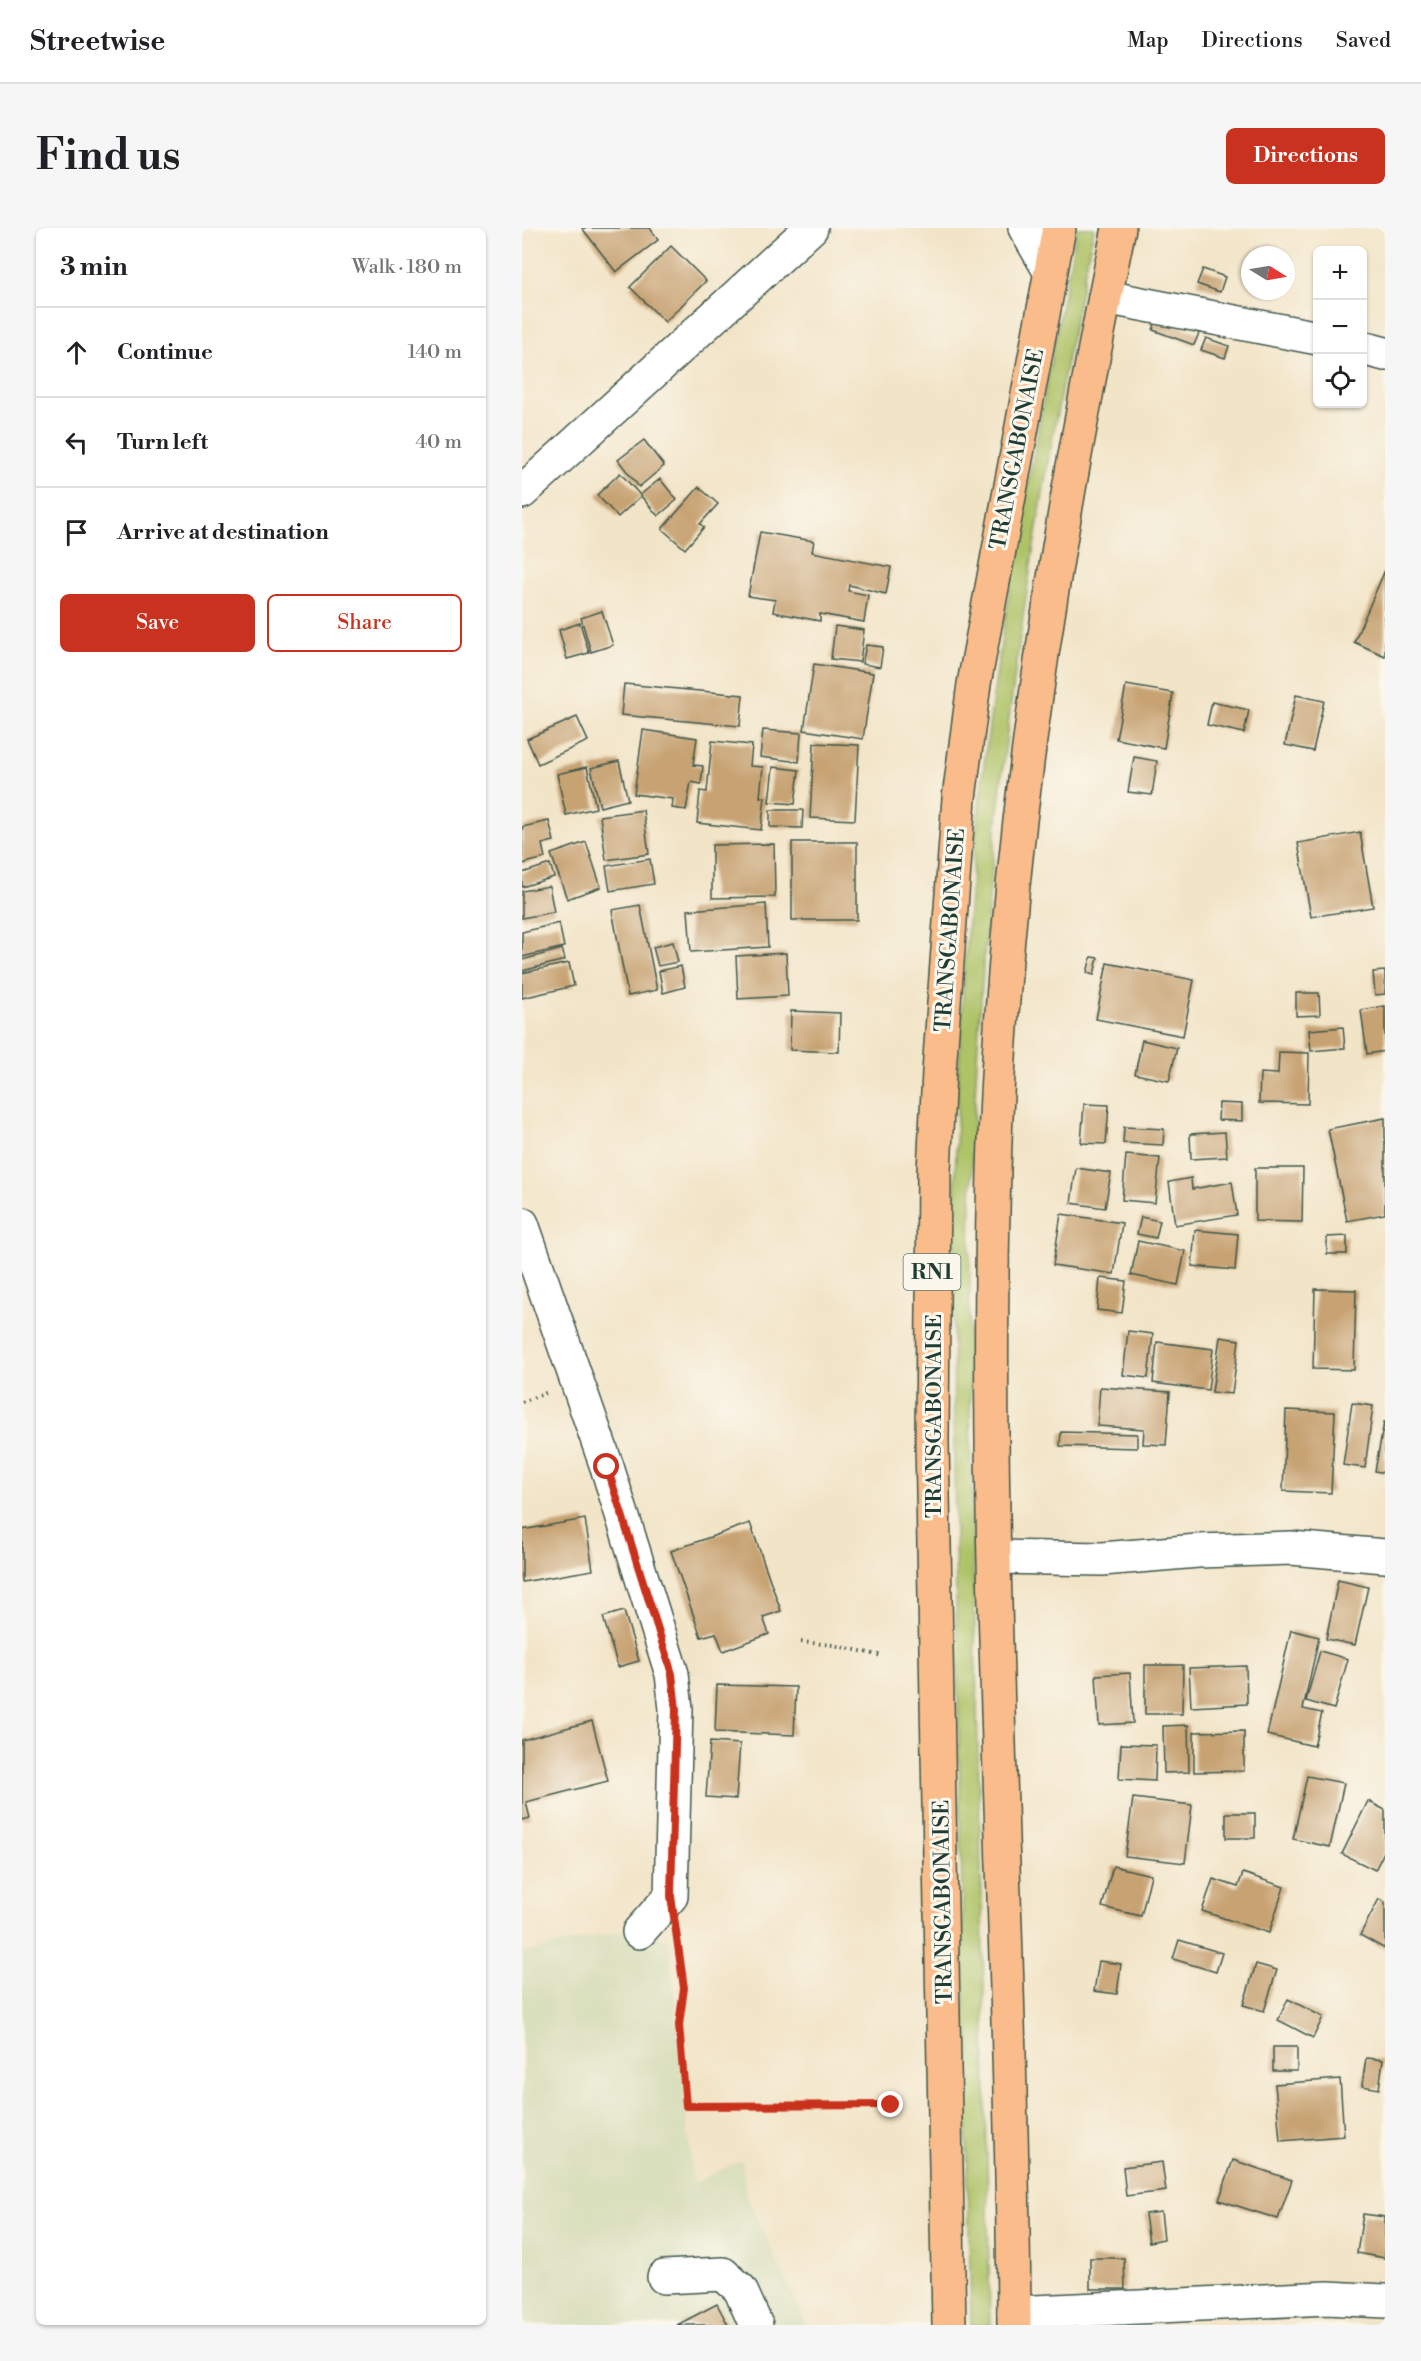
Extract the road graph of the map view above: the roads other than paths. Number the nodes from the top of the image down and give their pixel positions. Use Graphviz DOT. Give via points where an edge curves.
graph roads {
  1 [pos="1025,228"];
  2 [pos="1059,228"];
  3 [pos="1119,228"];
  4 [pos="806,230"];
  5 [pos="1050,271"];
  6 [pos="1105,297"];
  7 [pos="1313,337"];
  8 [pos="1367,349"];
  9 [pos="1385,354"];
  10 [pos="522,492"];
  11 [pos="522,1224"];
  12 [pos="1385,1556"];
  13 [pos="995,1557"];
  14 [pos="639,1932"];
  15 [pos="664,2277"];
  16 [pos="1385,2301"];
  17 [pos="1014,2319"];
  18 [pos="756,2325"];
  19 [pos="949,2325"];
  1 -- 5 [label="street"];
  2 -- 5 [label="highway, TRANSGABONAISE / RN1"];
  3 -- 6 [label="highway, RN1"];
  4 -- 10 [label="street"];
  5 -- 19 [label="highway, TRANSGABONAISE / RN1" via="974,684 959,798 938,1083 932,1442"];
  6 -- 7 [label="street"];
  6 -- 13 [label="highway, RN1" via="1045,630 1013,882 994,1173"];
  8 -- 9 [label="street"];
  11 -- 14 [label="street" via="607,1467 672,1674 676,1709 671,1896"];
  12 -- 13 [label="street" via="1291,1548 1102,1559"];
  13 -- 17 [label="highway, RN1"];
  15 -- 18 [label="street" via="723,2274 740,2289"];
  16 -- 17 [label="street" via="1328,2298"];
}
